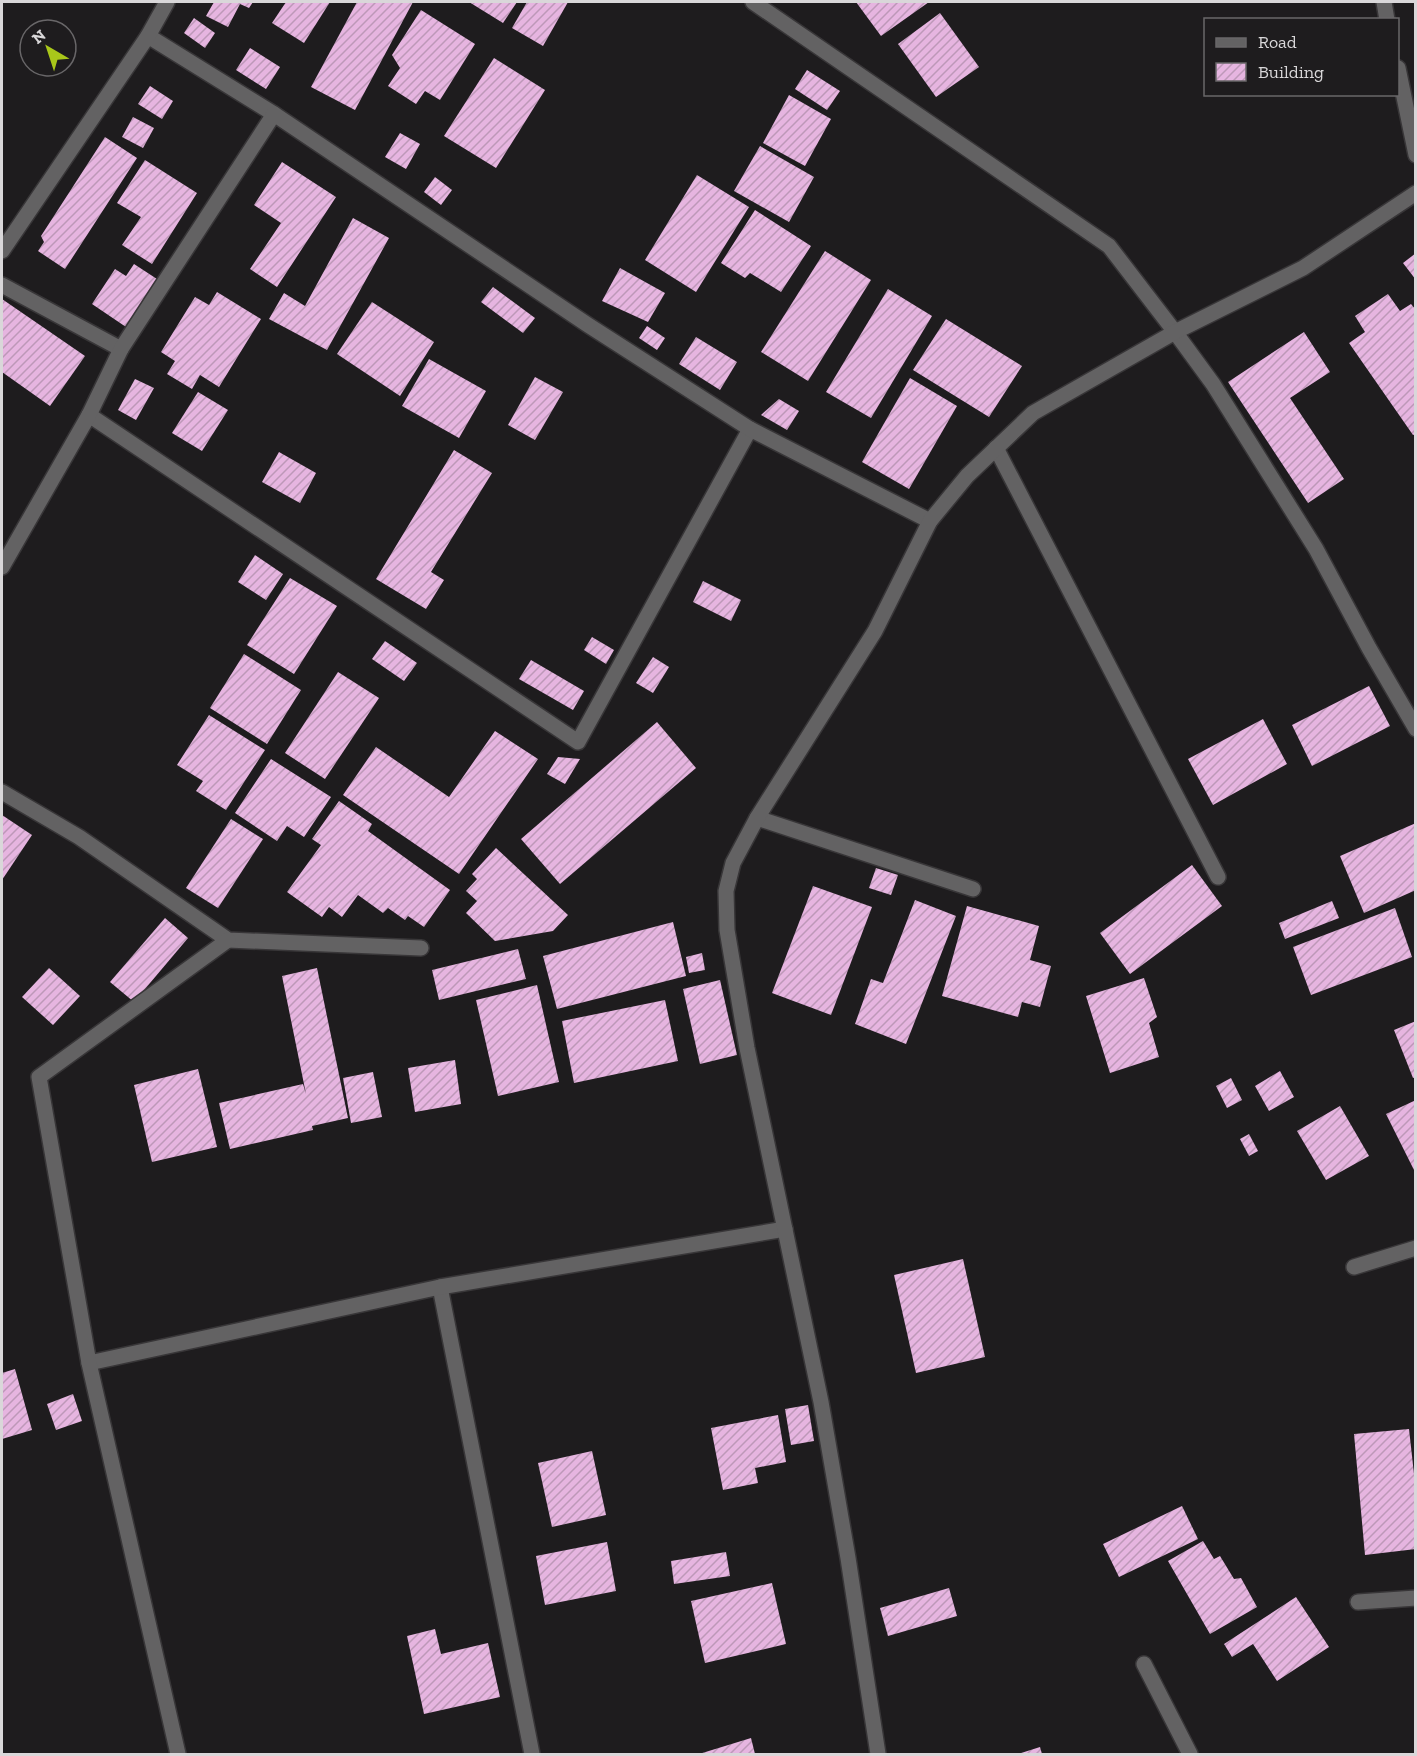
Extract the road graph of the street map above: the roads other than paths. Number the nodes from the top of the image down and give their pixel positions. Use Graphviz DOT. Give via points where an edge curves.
graph roads {
  1 [pos="167,2"];
  2 [pos="1384,2"];
  3 [pos="759,3"];
  4 [pos="1388,18"];
  5 [pos="148,36"];
  6 [pos="1399,73"];
  7 [pos="274,114"];
  8 [pos="1416,154"];
  9 [pos="1416,193"];
  10 [pos="2,251"];
  11 [pos="2,285"];
  12 [pos="1175,332"];
  13 [pos="121,349"];
  14 [pos="89,415"];
  15 [pos="750,429"];
  16 [pos="996,448"];
  17 [pos="930,521"];
  18 [pos="2,567"];
  19 [pos="1416,729"];
  20 [pos="2,792"];
  21 [pos="757,818"];
  22 [pos="1218,877"];
  23 [pos="974,889"];
  24 [pos="228,940"];
  25 [pos="421,948"];
  26 [pos="785,1229"];
  27 [pos="1416,1248"];
  28 [pos="1354,1267"];
  29 [pos="440,1287"];
  30 [pos="89,1363"];
  31 [pos="1416,1598"];
  32 [pos="1358,1602"];
  33 [pos="1144,1664"];
  34 [pos="178,1755"];
  35 [pos="532,1755"];
  36 [pos="878,1755"];
  37 [pos="1190,1755"];
  1 -- 5 [label="street"];
  2 -- 4 [label="street"];
  3 -- 12 [label="street" via="1109,246"];
  5 -- 7 [label="street"];
  5 -- 10 [label="street"];
  6 -- 8 [label="street"];
  7 -- 13 [label="street"];
  7 -- 15 [label="street"];
  9 -- 12 [label="street" via="1303,268"];
  11 -- 13 [label="street"];
  12 -- 16 [label="street" via="1033,413"];
  12 -- 19 [label="street" via="1213,384 1316,549"];
  13 -- 14 [label="street"];
  14 -- 15 [label="street" via="578,742"];
  14 -- 18 [label="street"];
  15 -- 17 [label="street"];
  16 -- 17 [label="street"];
  16 -- 22 [label="street"];
  17 -- 21 [label="street" via="875,631"];
  20 -- 24 [label="street" via="79,837"];
  21 -- 23 [label="street"];
  21 -- 26 [label="street" via="731,872 726,891 727,930"];
  24 -- 25 [label="street"];
  24 -- 30 [label="street" via="39,1077"];
  26 -- 29 [label="street"];
  26 -- 36 [label="street" via="821,1402"];
  27 -- 28 [label="street"];
  29 -- 30 [label="street"];
  29 -- 35 [label="street"];
  30 -- 34 [label="street"];
  31 -- 32 [label="street"];
  33 -- 37 [label="street"];
}
